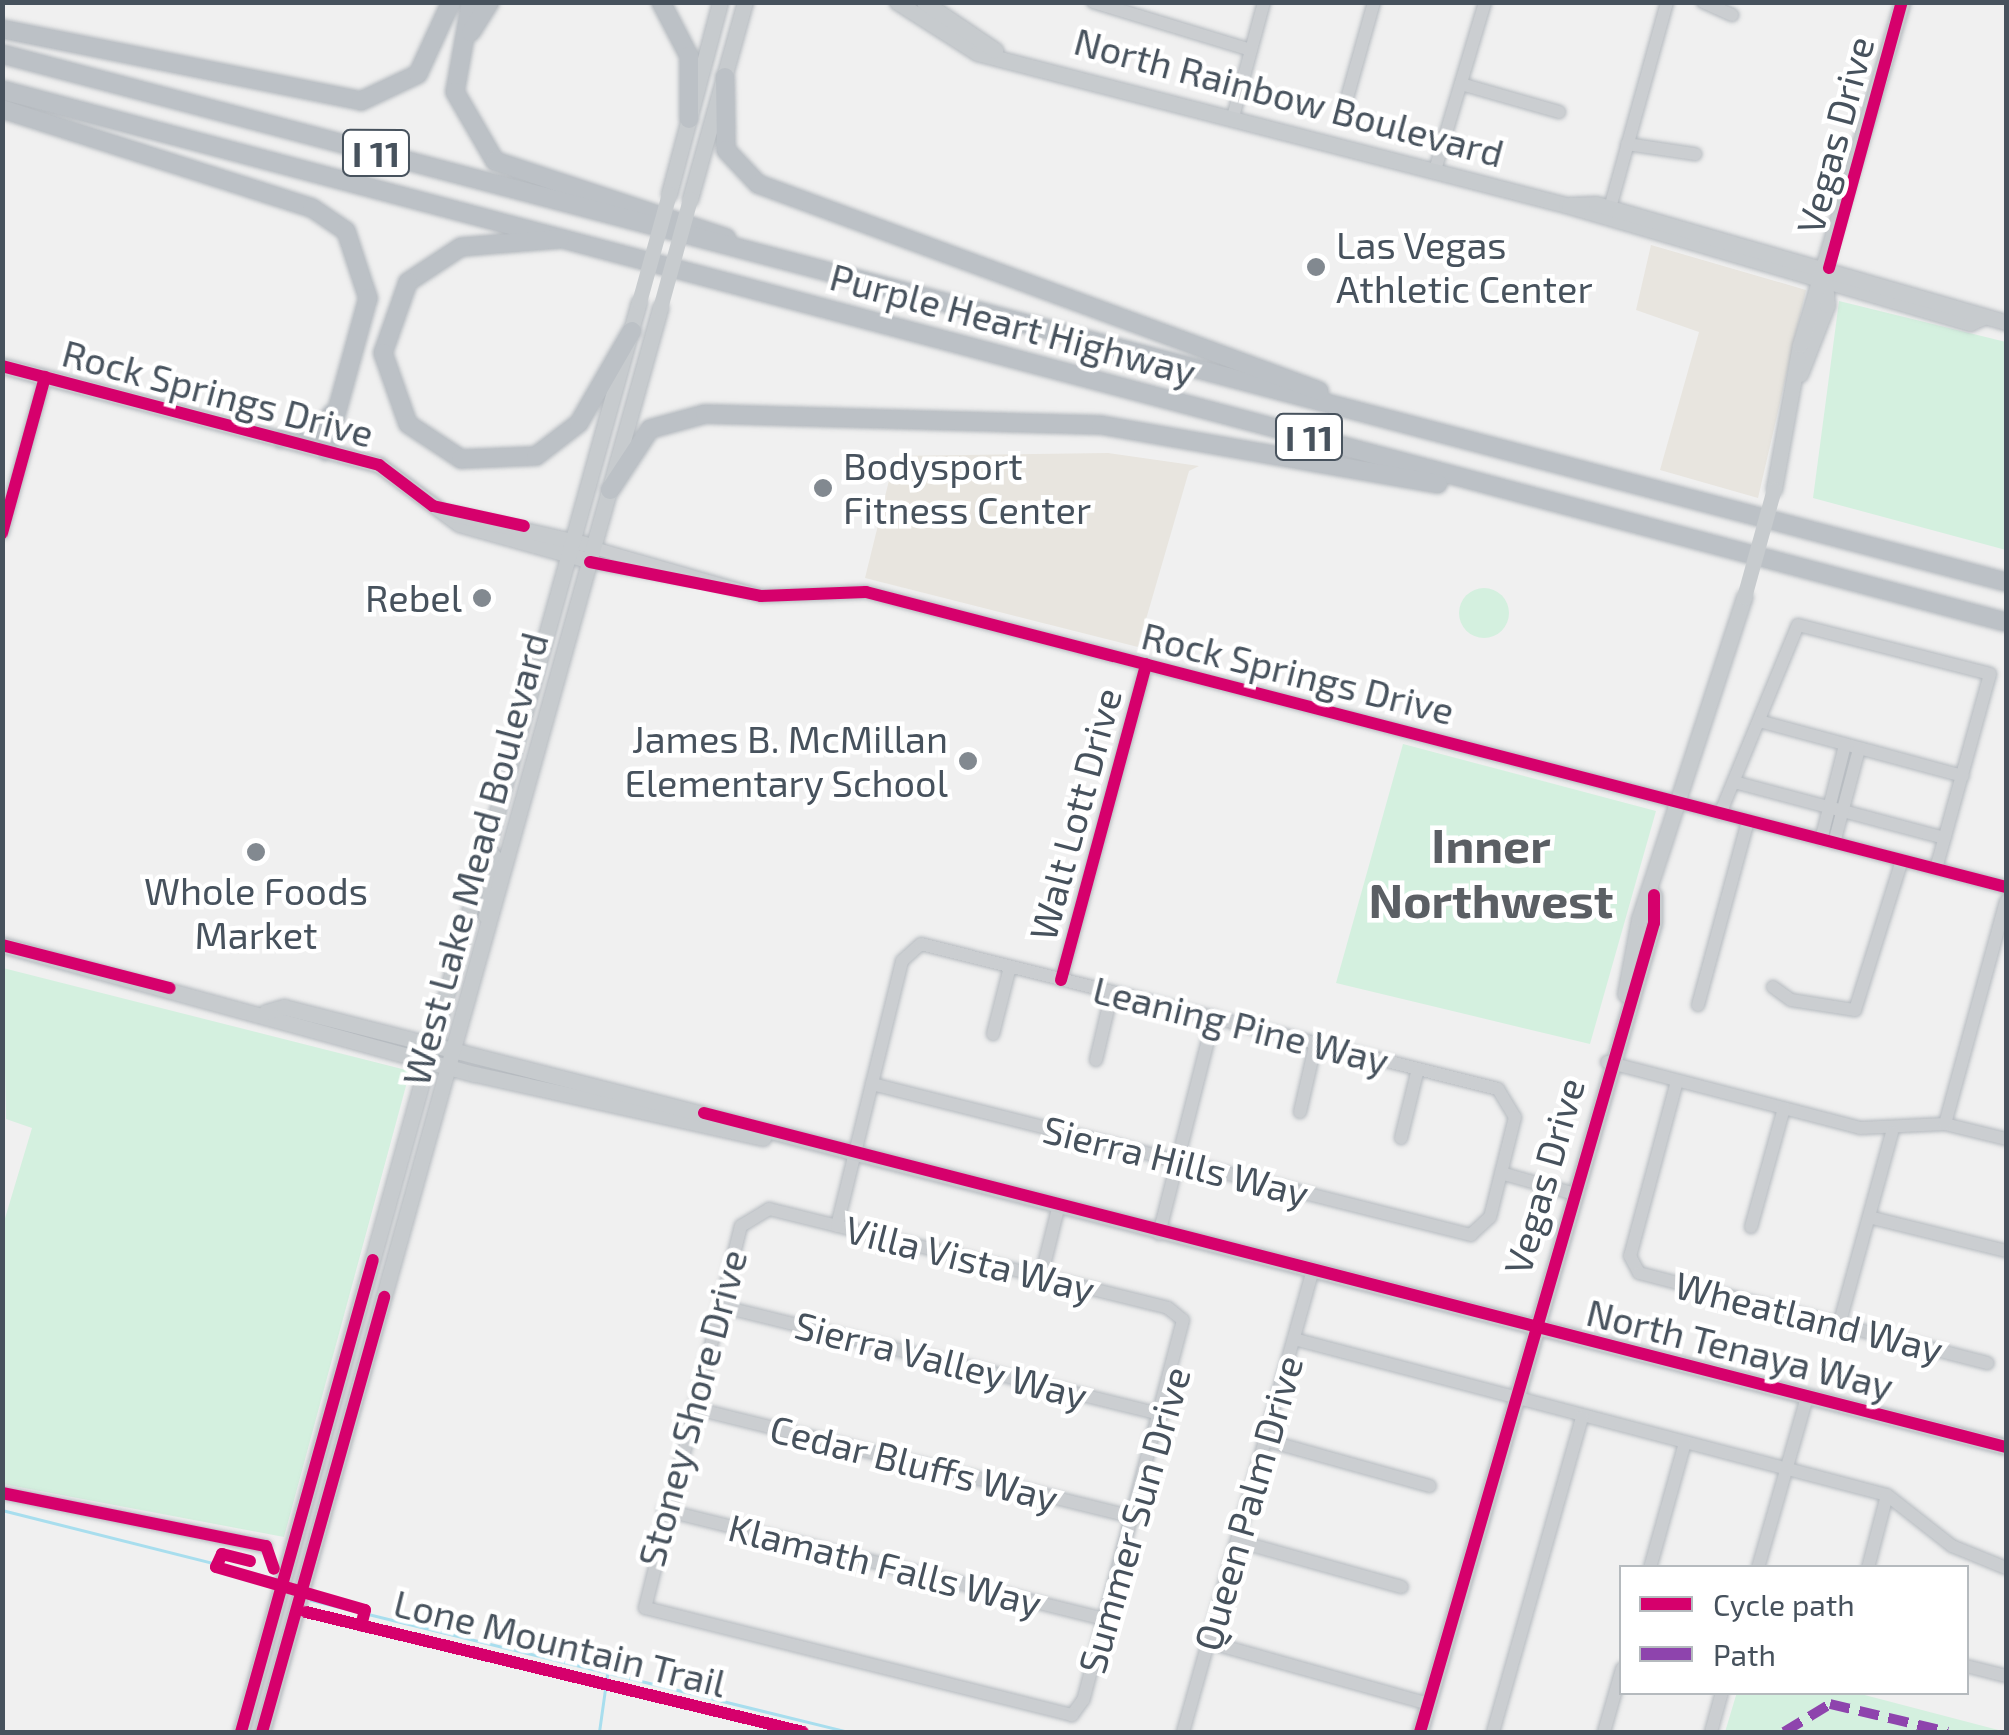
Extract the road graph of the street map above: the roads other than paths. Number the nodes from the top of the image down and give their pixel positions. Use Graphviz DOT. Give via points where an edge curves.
graph roads {
  1 [pos="451,2"];
  2 [pos="471,2"];
  3 [pos="490,2"];
  4 [pos="661,2"];
  5 [pos="720,2"];
  6 [pos="746,2"];
  7 [pos="897,2"];
  8 [pos="924,2"];
  9 [pos="1093,2"];
  10 [pos="1264,2"];
  11 [pos="1374,2"];
  12 [pos="1485,2"];
  13 [pos="1667,2"];
  14 [pos="1703,2"];
  15 [pos="1902,2"];
  16 [pos="1732,15"];
  17 [pos="2,29"];
  18 [pos="995,50"];
  19 [pos="1251,50"];
  20 [pos="2,54"];
  21 [pos="725,77"];
  22 [pos="1461,84"];
  23 [pos="2,90"];
  24 [pos="2,108"];
  25 [pos="1344,109"];
  26 [pos="1559,112"];
  27 [pos="1233,116"];
  28 [pos="689,119"];
  29 [pos="1627,144"];
  30 [pos="1695,154"];
  31 [pos="511,170"];
  32 [pos="1435,170"];
  33 [pos="1566,205"];
  34 [pos="1610,208"];
  35 [pos="570,238"];
  36 [pos="749,251"];
  37 [pos="1827,276"];
  38 [pos="2006,322"];
  39 [pos="632,331"];
  40 [pos="2,366"];
  41 [pos="46,378"];
  42 [pos="1336,402"];
  43 [pos="337,410"];
  44 [pos="281,439"];
  45 [pos="326,451"];
  46 [pos="610,490"];
  47 [pos="2,533"];
  48 [pos="1668,533"];
  49 [pos="574,547"];
  50 [pos="592,555"];
  51 [pos="2006,582"];
  52 [pos="2006,622"];
  53 [pos="546,646"];
  54 [pos="1146,664"];
  55 [pos="1759,722"];
  56 [pos="524,724"];
  57 [pos="545,728"];
  58 [pos="1852,747"];
  59 [pos="1963,776"];
  60 [pos="1734,782"];
  61 [pos="506,788"];
  62 [pos="526,796"];
  63 [pos="1680,803"];
  64 [pos="1836,809"];
  65 [pos="1720,814"];
  66 [pos="1748,822"];
  67 [pos="1944,838"];
  68 [pos="1828,841"];
  69 [pos="488,850"];
  70 [pos="510,856"];
  71 [pos="1902,860"];
  72 [pos="1936,869"];
  73 [pos="2006,887"];
  74 [pos="2006,900"];
  75 [pos="2,945"];
  76 [pos="484,945"];
  77 [pos="1010,967"];
  78 [pos="1061,980"];
  79 [pos="1773,987"];
  80 [pos="1112,992"];
  81 [pos="1698,1005"];
  82 [pos="1214,1017"];
  83 [pos="993,1034"];
  84 [pos="1316,1042"];
  85 [pos="431,1052"];
  86 [pos="454,1059"];
  87 [pos="1096,1060"];
  88 [pos="1607,1062"];
  89 [pos="1418,1068"];
  90 [pos="1678,1080"];
  91 [pos="872,1084"];
  92 [pos="1784,1108"];
  93 [pos="686,1109"];
  94 [pos="630,1112"];
  95 [pos="1300,1112"];
  96 [pos="735,1121"];
  97 [pos="1945,1124"];
  98 [pos="696,1128"];
  99 [pos="1892,1132"];
  100 [pos="774,1138"];
  101 [pos="1401,1138"];
  102 [pos="2006,1139"];
  103 [pos="853,1158"];
  104 [pos="1178,1162"];
  105 [pos="1501,1174"];
  106 [pos="1570,1193"];
  107 [pos="1058,1209"];
  108 [pos="752,1212"];
  109 [pos="1869,1217"];
  110 [pos="837,1226"];
  111 [pos="1750,1227"];
  112 [pos="1159,1234"];
  113 [pos="2006,1251"];
  114 [pos="370,1270"];
  115 [pos="1312,1272"];
  116 [pos="390,1276"];
  117 [pos="1041,1276"];
  118 [pos="720,1306"];
  119 [pos="1183,1320"];
  120 [pos="1839,1325"];
  121 [pos="1533,1328"];
  122 [pos="1294,1339"];
  123 [pos="1988,1362"];
  124 [pos="1807,1397"];
  125 [pos="1513,1399"];
  126 [pos="692,1408"];
  127 [pos="1163,1415"];
  128 [pos="1582,1417"];
  129 [pos="1265,1440"];
  130 [pos="1685,1443"];
  131 [pos="320,1446"];
  132 [pos="2006,1447"];
  133 [pos="1786,1469"];
  134 [pos="1430,1486"];
  135 [pos="2,1493"];
  136 [pos="1887,1494"];
  137 [pos="664,1510"];
  138 [pos="1135,1517"];
  139 [pos="1237,1541"];
  140 [pos="316,1542"];
  141 [pos="266,1546"];
  142 [pos="290,1554"];
  143 [pos="1651,1565"];
  144 [pos="1759,1565"];
  145 [pos="1869,1565"];
  146 [pos="2006,1568"];
  147 [pos="1402,1587"];
  148 [pos="1106,1619"];
  149 [pos="290,1632"];
  150 [pos="1208,1642"];
  151 [pos="1969,1667"];
  152 [pos="2006,1676"];
  153 [pos="1619,1680"];
  154 [pos="255,1682"];
  155 [pos="1721,1695"];
  156 [pos="1428,1704"];
  157 [pos="1072,1715"];
  158 [pos="241,1732"];
  159 [pos="253,1732"];
  160 [pos="262,1732"];
  161 [pos="1183,1732"];
  162 [pos="1420,1732"];
  163 [pos="1493,1732"];
  164 [pos="1604,1732"];
  165 [pos="1712,1732"];
  1 -- 17 [label="highway" via="418,74 361,101"];
  2 -- 31 [label="highway" via="455,92 475,138"];
  3 -- 31 [label="highway" via="467,43 463,91 477,131"];
  4 -- 28 [label="highway" via="690,56"];
  5 -- 28 [label="main road, West Lake Mead Boulevard"];
  6 -- 21 [label="main road, West Lake Mead Boulevard"];
  7 -- 18 [label="main road, North Rainbow Boulevard" via="947,42"];
  8 -- 18 [label="main road, North Rainbow Boulevard"];
  9 -- 19 [label="street"];
  10 -- 19 [label="street"];
  11 -- 25 [label="street"];
  12 -- 22 [label="street"];
  13 -- 29 [label="street"];
  14 -- 16 [label="street"];
  15 -- 37 [label="main road, Vegas Drive"];
  18 -- 27 [label="main road, North Rainbow Boulevard"];
  19 -- 27 [label="street"];
  20 -- 36 [label="highway, Purple Heart Highway / I 11"];
  21 -- 42 [label="highway" via="726,150 758,184 1294,376"];
  21 -- 46 [label="main road, West Lake Mead Boulevard, bridge"];
  22 -- 26 [label="street"];
  22 -- 32 [label="street"];
  23 -- 35 [label="highway, Purple Heart Highway / I 11"];
  24 -- 43 [label="highway" via="332,218 364,262 368,298"];
  27 -- 32 [label="main road, North Rainbow Boulevard"];
  28 -- 39 [label="main road, West Lake Mead Boulevard, bridge"];
  29 -- 30 [label="street"];
  29 -- 34 [label="street"];
  31 -- 36 [label="highway" via="705,225"];
  32 -- 33 [label="main road, North Rainbow Boulevard"];
  33 -- 34 [label="main road, North Rainbow Boulevard"];
  33 -- 37 [label="main road, North Rainbow Boulevard"];
  34 -- 37 [label="main road, North Rainbow Boulevard"];
  35 -- 39 [label="highway" via="461,247 408,282 383,342 401,415 461,460 536,456 579,424"];
  35 -- 48 [label="highway, Purple Heart Highway / I 11"];
  36 -- 42 [label="highway, Purple Heart Highway / I 11"];
  37 -- 38 [label="main road, North Rainbow Boulevard" via="1970,323 1983,316"];
  37 -- 63 [label="main road, Vegas Drive, bridge" via="1814,350 1796,380 1774,489"];
  39 -- 49 [label="main road, West Lake Mead Boulevard"];
  40 -- 41 [label="main road, Rock Springs Drive"];
  41 -- 44 [label="main road, Rock Springs Drive"];
  41 -- 47 [label="street"];
  42 -- 51 [label="highway, Purple Heart Highway / I 11"];
  43 -- 44 [label="highway" via="317,432"];
  43 -- 45 [label="highway"];
  44 -- 45 [label="main road, Rock Springs Drive"];
  45 -- 49 [label="main road, Rock Springs Drive" via="379,466 449,513"];
  46 -- 48 [label="highway" via="650,429 686,416 923,415 1174,435"];
  46 -- 50 [label="main road, West Lake Mead Boulevard"];
  48 -- 52 [label="highway, Purple Heart Highway / I 11"];
  49 -- 50 [label="main road, Rock Springs Drive"];
  49 -- 53 [label="main road, West Lake Mead Boulevard"];
  50 -- 54 [label="street, Rock Springs Drive" via="762,596 858,590"];
  50 -- 57 [label="main road, West Lake Mead Boulevard"];
  53 -- 56 [label="main road, West Lake Mead Boulevard"];
  53 -- 57 [label="main road" via="535,716"];
  54 -- 63 [label="street, Rock Springs Drive"];
  54 -- 78 [label="street, Walt Lott Drive"];
  55 -- 58 [label="street"];
  55 -- 59 [label="street" via="1798,625 1990,674"];
  55 -- 60 [label="street"];
  56 -- 61 [label="main road, West Lake Mead Boulevard"];
  56 -- 62 [label="main road"];
  57 -- 62 [label="main road, West Lake Mead Boulevard"];
  58 -- 59 [label="street"];
  58 -- 64 [label="street"];
  59 -- 67 [label="street"];
  60 -- 64 [label="street"];
  60 -- 65 [label="street"];
  61 -- 69 [label="main road, West Lake Mead Boulevard"];
  61 -- 70 [label="main road" via="501,842"];
  62 -- 70 [label="main road, West Lake Mead Boulevard"];
  63 -- 65 [label="street, Rock Springs Drive"];
  63 -- 88 [label="main road, Vegas Drive" via="1649,939"];
  64 -- 67 [label="street"];
  64 -- 68 [label="street"];
  65 -- 66 [label="street, Rock Springs Drive"];
  66 -- 68 [label="street, Rock Springs Drive"];
  66 -- 81 [label="street"];
  67 -- 72 [label="street"];
  68 -- 71 [label="street, Rock Springs Drive"];
  69 -- 76 [label="main road" via="496,859"];
  69 -- 85 [label="main road, West Lake Mead Boulevard"];
  70 -- 76 [label="main road, West Lake Mead Boulevard"];
  71 -- 72 [label="street, Rock Springs Drive"];
  71 -- 79 [label="street" via="1855,1010 1791,1000"];
  72 -- 73 [label="street, Rock Springs Drive"];
  74 -- 97 [label="street"];
  75 -- 85 [label="main road, North Tenaya Way" via="266,1012 284,1007"];
  76 -- 86 [label="main road, West Lake Mead Boulevard"];
  77 -- 78 [label="street, Leaning Pine Way"];
  77 -- 83 [label="street"];
  77 -- 91 [label="street, Leaning Pine Way" via="931,944 910,949"];
  78 -- 80 [label="street, Leaning Pine Way"];
  80 -- 82 [label="street, Leaning Pine Way"];
  80 -- 87 [label="street"];
  82 -- 84 [label="street, Leaning Pine Way"];
  82 -- 104 [label="street"];
  84 -- 89 [label="street, Leaning Pine Way"];
  84 -- 95 [label="street"];
  85 -- 86 [label="main road, North Tenaya Way"];
  85 -- 114 [label="main road, West Lake Mead Boulevard"];
  86 -- 93 [label="main road, North Tenaya Way"];
  86 -- 94 [label="main road, North Tenaya Way"];
  86 -- 116 [label="main road, West Lake Mead Boulevard"];
  88 -- 90 [label="street"];
  88 -- 106 [label="main road, Vegas Drive"];
  89 -- 101 [label="street"];
  89 -- 105 [label="street, Leaning Pine Way" via="1512,1100"];
  90 -- 92 [label="street"];
  90 -- 120 [label="street, Wheatland Way" via="1632,1266"];
  91 -- 103 [label="street"];
  91 -- 104 [label="street, Sierra Hills Way"];
  92 -- 99 [label="street"];
  92 -- 111 [label="street"];
  93 -- 94 [label="main road"];
  93 -- 96 [label="main road, North Tenaya Way"];
  94 -- 98 [label="main road, North Tenaya Way"];
  96 -- 98 [label="main road"];
  96 -- 100 [label="main road, North Tenaya Way"];
  97 -- 99 [label="street"];
  97 -- 102 [label="street"];
  98 -- 100 [label="main road, North Tenaya Way"];
  99 -- 109 [label="street"];
  100 -- 103 [label="main road, North Tenaya Way"];
  103 -- 107 [label="main road, North Tenaya Way"];
  103 -- 110 [label="street"];
  104 -- 105 [label="street, Sierra Hills Way" via="1479,1232"];
  104 -- 112 [label="street"];
  105 -- 106 [label="street"];
  106 -- 121 [label="main road, Vegas Drive"];
  107 -- 112 [label="main road, North Tenaya Way"];
  107 -- 117 [label="street"];
  108 -- 110 [label="street, Villa Vista Way"];
  108 -- 118 [label="street, Stoney Shore Drive"];
  109 -- 113 [label="street"];
  109 -- 120 [label="street"];
  110 -- 117 [label="street, Villa Vista Way"];
  112 -- 115 [label="main road, North Tenaya Way"];
  114 -- 116 [label="main road"];
  114 -- 131 [label="main road, West Lake Mead Boulevard"];
  115 -- 121 [label="main road, North Tenaya Way"];
  115 -- 122 [label="street, Queen Palm Drive"];
  116 -- 140 [label="main road, West Lake Mead Boulevard"];
  117 -- 119 [label="street, Villa Vista Way" via="1168,1308"];
  118 -- 126 [label="street, Stoney Shore Drive"];
  118 -- 127 [label="street, Sierra Valley Way"];
  119 -- 127 [label="street, Summer Sun Drive"];
  120 -- 123 [label="street, Wheatland Way"];
  121 -- 124 [label="main road, North Tenaya Way"];
  121 -- 125 [label="main road, Vegas Drive"];
  122 -- 125 [label="street"];
  122 -- 129 [label="street, Queen Palm Drive"];
  124 -- 132 [label="main road, North Tenaya Way"];
  124 -- 133 [label="street"];
  125 -- 128 [label="street"];
  125 -- 156 [label="main road, Vegas Drive"];
  126 -- 137 [label="street, Stoney Shore Drive"];
  126 -- 138 [label="street, Cedar Bluffs Way"];
  127 -- 138 [label="street, Summer Sun Drive"];
  128 -- 130 [label="street"];
  128 -- 163 [label="street"];
  129 -- 134 [label="street"];
  129 -- 139 [label="street, Queen Palm Drive"];
  130 -- 133 [label="street"];
  130 -- 143 [label="street"];
  131 -- 140 [label="main road" via="309,1527"];
  131 -- 142 [label="main road, West Lake Mead Boulevard"];
  133 -- 136 [label="street"];
  133 -- 144 [label="street"];
  135 -- 141 [label="street"];
  136 -- 145 [label="street"];
  136 -- 146 [label="street" via="1952,1546"];
  137 -- 148 [label="street, Klamath Falls Way"];
  137 -- 157 [label="street, Stoney Shore Drive" via="645,1608"];
  138 -- 148 [label="street, Summer Sun Drive"];
  139 -- 147 [label="street"];
  139 -- 150 [label="street, Queen Palm Drive"];
  140 -- 149 [label="main road, West Lake Mead Boulevard"];
  142 -- 149 [label="main road" via="305,1546"];
  142 -- 154 [label="main road, West Lake Mead Boulevard"];
  148 -- 157 [label="street, Summer Sun Drive"];
  149 -- 160 [label="main road, West Lake Mead Boulevard"];
  150 -- 156 [label="street"];
  150 -- 161 [label="street, Queen Palm Drive"];
  151 -- 152 [label="street"];
  153 -- 164 [label="street"];
  154 -- 158 [label="main road, West Lake Mead Boulevard"];
  154 -- 159 [label="main road"];
  155 -- 165 [label="street"];
  156 -- 162 [label="main road, Vegas Drive"];
}
